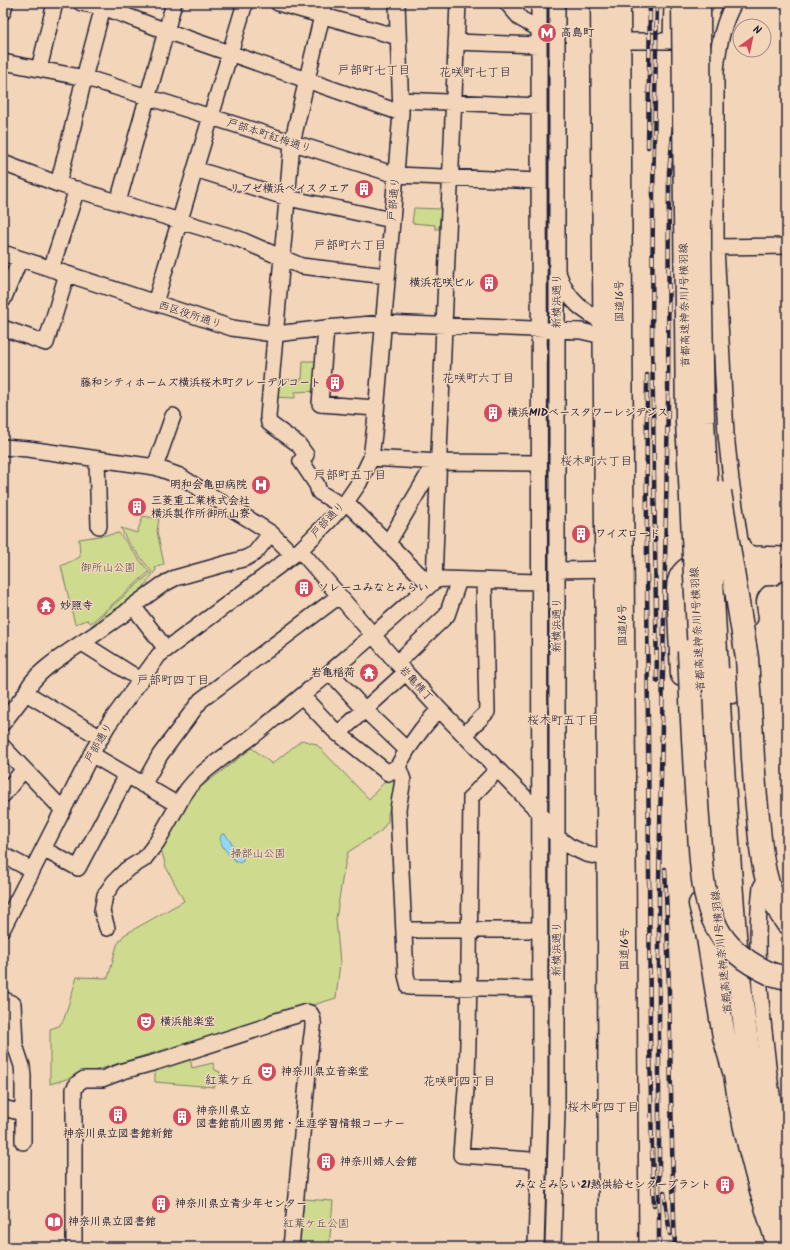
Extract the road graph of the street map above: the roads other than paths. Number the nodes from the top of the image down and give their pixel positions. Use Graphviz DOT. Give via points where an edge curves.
graph roads {
  1 [pos="5,3"];
  2 [pos="55,3"];
  3 [pos="80,3"];
  4 [pos="174,3"];
  5 [pos="245,3"];
  6 [pos="278,3"];
  7 [pos="397,3"];
  8 [pos="458,3"];
  9 [pos="508,3"];
  10 [pos="539,3"];
  11 [pos="557,3"];
  12 [pos="602,3"];
  13 [pos="618,3"];
  14 [pos="672,3"];
  15 [pos="682,3"];
  16 [pos="699,3"];
  17 [pos="734,3"];
  18 [pos="103,5"];
  19 [pos="324,9"];
  20 [pos="3,12"];
  21 [pos="539,30"];
  22 [pos="166,31"];
  23 [pos="398,37"];
  24 [pos="619,41"];
  25 [pos="456,42"];
  26 [pos="538,45"];
  27 [pos="230,53"];
  28 [pos="3,62"];
  29 [pos="39,69"];
  30 [pos="84,78"];
  31 [pos="307,80"];
  32 [pos="148,97"];
  33 [pos="454,102"];
  34 [pos="539,106"];
  35 [pos="401,107"];
  36 [pos="211,118"];
  37 [pos="292,143"];
  38 [pos="3,163"];
  39 [pos="195,169"];
  40 [pos="396,175"];
  41 [pos="450,177"];
  42 [pos="538,181"];
  43 [pos="58,184"];
  44 [pos="77,189"];
  45 [pos="288,198"];
  46 [pos="118,202"];
  47 [pos="180,220"];
  48 [pos="392,220"];
  49 [pos="787,246"];
  50 [pos="716,247"];
  51 [pos="3,253"];
  52 [pos="283,258"];
  53 [pos="20,259"];
  54 [pos="556,266"];
  55 [pos="51,269"];
  56 [pos="67,274"];
  57 [pos="387,276"];
  58 [pos="3,300"];
  59 [pos="154,303"];
  60 [pos="539,311"];
  61 [pos="557,315"];
  62 [pos="383,323"];
  63 [pos="444,326"];
  64 [pos="702,327"];
  65 [pos="3,328"];
  66 [pos="326,328"];
  67 [pos="539,330"];
  68 [pos="557,330"];
  69 [pos="606,333"];
  70 [pos="276,334"];
  71 [pos="376,408"];
  72 [pos="173,416"];
  73 [pos="687,422"];
  74 [pos="3,447"];
  75 [pos="371,458"];
  76 [pos="97,459"];
  77 [pos="439,462"];
  78 [pos="539,463"];
  79 [pos="155,467"];
  80 [pos="344,504"];
  81 [pos="99,526"];
  82 [pos="271,533"];
  83 [pos="388,544"];
  84 [pos="296,553"];
  85 [pos="781,565"];
  86 [pos="614,569"];
  87 [pos="557,570"];
  88 [pos="458,580"];
  89 [pos="484,580"];
  90 [pos="539,582"];
  91 [pos="432,583"];
  92 [pos="339,596"];
  93 [pos="133,606"];
  94 [pos="373,636"];
  95 [pos="82,643"];
  96 [pos="166,650"];
  97 [pos="401,668"];
  98 [pos="709,670"];
  99 [pos="330,672"];
  100 [pos="141,680"];
  101 [pos="26,692"];
  102 [pos="302,696"];
  103 [pos="364,709"];
  104 [pos="439,709"];
  105 [pos="3,723"];
  106 [pos="338,734"];
  107 [pos="464,735"];
  108 [pos="101,738"];
  109 [pos="3,747"];
  110 [pos="407,750"];
  111 [pos="91,754"];
  112 [pos="398,766"];
  113 [pos="24,769"];
  114 [pos="497,770"];
  115 [pos="127,775"];
  116 [pos="144,785"];
  117 [pos="3,796"];
  118 [pos="178,805"];
  119 [pos="63,810"];
  120 [pos="539,812"];
  121 [pos="557,837"];
  122 [pos="43,850"];
  123 [pos="3,854"];
  124 [pos="769,856"];
  125 [pos="617,858"];
  126 [pos="32,870"];
  127 [pos="762,887"];
  128 [pos="787,922"];
  129 [pos="3,928"];
  130 [pos="107,928"];
  131 [pos="404,930"];
  132 [pos="468,930"];
  133 [pos="540,930"];
  134 [pos="779,976"];
  135 [pos="468,987"];
  136 [pos="540,989"];
  137 [pos="3,999"];
  138 [pos="540,1014"];
  139 [pos="744,1080"];
  140 [pos="3,1108"];
  141 [pos="22,1113"];
  142 [pos="23,1142"];
  143 [pos="530,1160"];
  144 [pos="787,1168"];
  145 [pos="787,1222"];
  146 [pos="74,1247"];
  147 [pos="291,1247"];
  148 [pos="525,1247"];
  149 [pos="536,1247"];
  150 [pos="553,1247"];
  151 [pos="610,1247"];
  152 [pos="627,1247"];
  153 [pos="779,1247"];
  1 -- 20 [label="street"];
  2 -- 29 [label="street"];
  3 -- 18 [label="street"];
  4 -- 22 [label="street"];
  5 -- 27 [label="street"];
  6 -- 19 [label="street"];
  7 -- 23 [label="street, 戸部通り"];
  8 -- 25 [label="street"];
  9 -- 21 [label="street" via="521,19"];
  10 -- 21 [label="street, 新横浜通り"];
  11 -- 54 [label="street, 新横浜通り"];
  12 -- 69 [label="highway, 国道16号"];
  13 -- 24 [label="highway, 国道16号"];
  14 -- 24 [label="street" via="671,41"];
  15 -- 73 [label="highway, 首都高速神奈川1号横羽線, bridge"];
  16 -- 64 [label="highway, 首都高速神奈川1号横羽線, bridge"];
  17 -- 50 [label="street" via="723,28 716,71"];
  18 -- 22 [label="street"];
  18 -- 30 [label="street"];
  19 -- 23 [label="street"];
  19 -- 31 [label="street"];
  21 -- 26 [label="street, 新横浜通り"];
  22 -- 27 [label="street"];
  22 -- 32 [label="street"];
  23 -- 35 [label="street, 戸部通り"];
  24 -- 69 [label="highway, 国道16号"];
  25 -- 26 [label="street"];
  25 -- 33 [label="street"];
  26 -- 34 [label="street, 新横浜通り"];
  27 -- 31 [label="street"];
  27 -- 36 [label="street"];
  28 -- 29 [label="street, 戸部本町紅梅通り"];
  29 -- 30 [label="street, 戸部本町紅梅通り"];
  30 -- 32 [label="street, 戸部本町紅梅通り"];
  30 -- 43 [label="street"];
  31 -- 35 [label="street"];
  31 -- 37 [label="street"];
  32 -- 36 [label="street, 戸部本町紅梅通り"];
  32 -- 46 [label="street"];
  33 -- 34 [label="street"];
  33 -- 35 [label="street"];
  33 -- 41 [label="street"];
  34 -- 42 [label="street, 新横浜通り"];
  35 -- 40 [label="street, 戸部通り"];
  36 -- 37 [label="street, 戸部本町紅梅通り"];
  36 -- 39 [label="street"];
  37 -- 40 [label="street, 戸部本町紅梅通り"];
  37 -- 45 [label="street"];
  38 -- 43 [label="street"];
  39 -- 45 [label="street"];
  39 -- 47 [label="street"];
  40 -- 41 [label="street, 戸部本町紅梅通り"];
  40 -- 48 [label="street, 戸部通り"];
  41 -- 42 [label="street, 戸部本町紅梅通り"];
  41 -- 63 [label="street"];
  42 -- 60 [label="street, 新横浜通り"];
  43 -- 44 [label="street"];
  44 -- 46 [label="street"];
  44 -- 55 [label="street"];
  45 -- 48 [label="street"];
  45 -- 52 [label="street"];
  46 -- 47 [label="street"];
  47 -- 52 [label="street" via="239,239"];
  47 -- 59 [label="street"];
  48 -- 57 [label="street, 戸部通り"];
  49 -- 50 [label="street"];
  50 -- 85 [label="street" via="726,434 732,495 740,540 744,550"];
  51 -- 53 [label="street, 西区役所通り"];
  52 -- 57 [label="street" via="301,266"];
  52 -- 70 [label="street"];
  53 -- 55 [label="street, 西区役所通り"];
  53 -- 58 [label="street"];
  54 -- 61 [label="street, 新横浜通り"];
  54 -- 69 [label="street" via="566,292"];
  55 -- 56 [label="street, 西区役所通り"];
  56 -- 59 [label="street, 西区役所通り"];
  56 -- 65 [label="street" via="46,343"];
  57 -- 62 [label="street, 戸部通り"];
  59 -- 70 [label="street, 西区役所通り" via="232,328"];
  60 -- 61 [label="street"];
  60 -- 67 [label="street, 新横浜通り"];
  61 -- 68 [label="street, 新横浜通り"];
  61 -- 69 [label="street"];
  62 -- 63 [label="street, 西区役所通り"];
  62 -- 66 [label="street, 西区役所通り"];
  62 -- 71 [label="street, 戸部通り"];
  63 -- 67 [label="street, 西区役所通り"];
  63 -- 77 [label="street"];
  64 -- 98 [label="highway, 首都高速神奈川1号横羽線, bridge"];
  64 -- 128 [label="highway, bridge" via="722,511 747,658 754,781 763,864 773,899"];
  66 -- 70 [label="street, 西区役所通り"];
  66 -- 71 [label="street" via="320,404"];
  67 -- 68 [label="street, 西区役所通り"];
  67 -- 78 [label="street, 新横浜通り"];
  68 -- 69 [label="street, 西区役所通り"];
  68 -- 87 [label="street, 新横浜通り"];
  69 -- 86 [label="highway, 国道16号"];
  70 -- 80 [label="street" via="269,423 298,444 306,455 301,461 319,492"];
  71 -- 75 [label="street, 戸部通り"];
  72 -- 79 [label="street"];
  73 -- 98 [label="highway, 首都高速神奈川1号横羽線, bridge"];
  73 -- 134 [label="highway, bridge" via="685,570 693,747 703,876 710,913 724,939 755,966"];
  74 -- 76 [label="street, 岩亀横丁"];
  75 -- 77 [label="street"];
  75 -- 80 [label="street, 戸部通り" via="360,483"];
  76 -- 79 [label="street, 岩亀横丁"];
  76 -- 81 [label="street"];
  77 -- 78 [label="street"];
  77 -- 83 [label="street" via="429,473"];
  77 -- 91 [label="street"];
  78 -- 90 [label="street, 新横浜通り"];
  79 -- 82 [label="street, 岩亀横丁" via="186,479"];
  80 -- 83 [label="street"];
  80 -- 84 [label="street, 戸部通り"];
  82 -- 84 [label="street, 岩亀横丁"];
  82 -- 93 [label="street" via="256,553 175,578"];
  83 -- 91 [label="street"];
  84 -- 92 [label="street, 岩亀横丁"];
  84 -- 96 [label="street, 戸部通り"];
  85 -- 124 [label="street" via="760,579 750,592 748,602 756,656"];
  85 -- 139 [label="highway" via="740,582 731,594 729,603"];
  85 -- 139 [label="highway" via="727,562 702,565 687,570 678,582 695,877 724,1037"];
  86 -- 87 [label="street"];
  86 -- 125 [label="highway, 国道16号"];
  87 -- 121 [label="street, 新横浜通り"];
  88 -- 89 [label="street"];
  88 -- 91 [label="street"];
  88 -- 97 [label="street" via="447,615"];
  89 -- 90 [label="street"];
  89 -- 107 [label="street" via="487,712"];
  90 -- 120 [label="street, 新横浜通り"];
  91 -- 94 [label="street"];
  92 -- 94 [label="street, 岩亀横丁"];
  92 -- 116 [label="street" via="201,700 160,755"];
  93 -- 95 [label="street"];
  93 -- 96 [label="street"];
  94 -- 97 [label="street, 岩亀横丁"];
  94 -- 99 [label="street"];
  95 -- 100 [label="street"];
  95 -- 101 [label="street" via="40,674"];
  96 -- 100 [label="street, 戸部通り" via="159,655"];
  97 -- 103 [label="street"];
  97 -- 104 [label="street, 岩亀横丁"];
  98 -- 139 [label="highway, 首都高速神奈川1号横羽線" via="713,861 724,982"];
  99 -- 102 [label="street"];
  99 -- 103 [label="street"];
  100 -- 108 [label="street, 戸部通り"];
  101 -- 105 [label="street"];
  101 -- 108 [label="street"];
  102 -- 106 [label="street"];
  102 -- 118 [label="street" via="221,758 188,789"];
  103 -- 106 [label="street"];
  103 -- 110 [label="street"];
  104 -- 107 [label="street, 岩亀横丁"];
  104 -- 110 [label="street"];
  106 -- 112 [label="street" via="388,774"];
  107 -- 114 [label="street, 岩亀横丁"];
  108 -- 111 [label="street, 戸部通り"];
  109 -- 113 [label="street"];
  110 -- 112 [label="street"];
  111 -- 115 [label="street"];
  111 -- 119 [label="street, 戸部通り"];
  112 -- 131 [label="street" via="403,780 398,809"];
  113 -- 117 [label="street"];
  113 -- 119 [label="street"];
  114 -- 120 [label="street, 岩亀横丁"];
  114 -- 132 [label="street" via="470,797"];
  115 -- 116 [label="street"];
  115 -- 122 [label="street" via="78,868"];
  116 -- 118 [label="street"];
  118 -- 130 [label="street" via="144,859 126,870 105,895 102,911"];
  119 -- 122 [label="street, 戸部通り"];
  120 -- 121 [label="street, 岩亀横丁"];
  120 -- 133 [label="street, 新横浜通り"];
  121 -- 125 [label="street, 岩亀横丁" via="576,850 595,856"];
  121 -- 150 [label="street, 新横浜通り" via="557,1110"];
  122 -- 126 [label="street, 戸部通り"];
  123 -- 126 [label="street"];
  125 -- 151 [label="highway, 国道16号"];
  125 -- 152 [label="highway, 国道16号"];
  126 -- 129 [label="street, 戸部通り"];
  127 -- 144 [label="street" via="757,958 760,1003 770,1083"];
  131 -- 132 [label="street"];
  131 -- 135 [label="street" via="406,975 409,986"];
  132 -- 133 [label="street"];
  132 -- 135 [label="street"];
  133 -- 136 [label="street, 新横浜通り"];
  135 -- 136 [label="street"];
  135 -- 143 [label="street" via="467,1076 461,1155"];
  136 -- 138 [label="street, 新横浜通り"];
  137 -- 141 [label="street" via="13,1004 15,1045 23,1077"];
  138 -- 143 [label="street" via="534,1026"];
  138 -- 149 [label="street, 新横浜通り"];
  139 -- 145 [label="highway, 首都高速神奈川1号横羽線"];
  139 -- 153 [label="highway, 首都高速神奈川1号横羽線" via="743,1123 766,1211"];
  140 -- 141 [label="street"];
  141 -- 142 [label="street"];
  143 -- 148 [label="street"];
  146 -- 147 [label="street" via="74,1089 78,1082 84,1079 102,1079 307,1012 313,1017 314,1025"];
}
